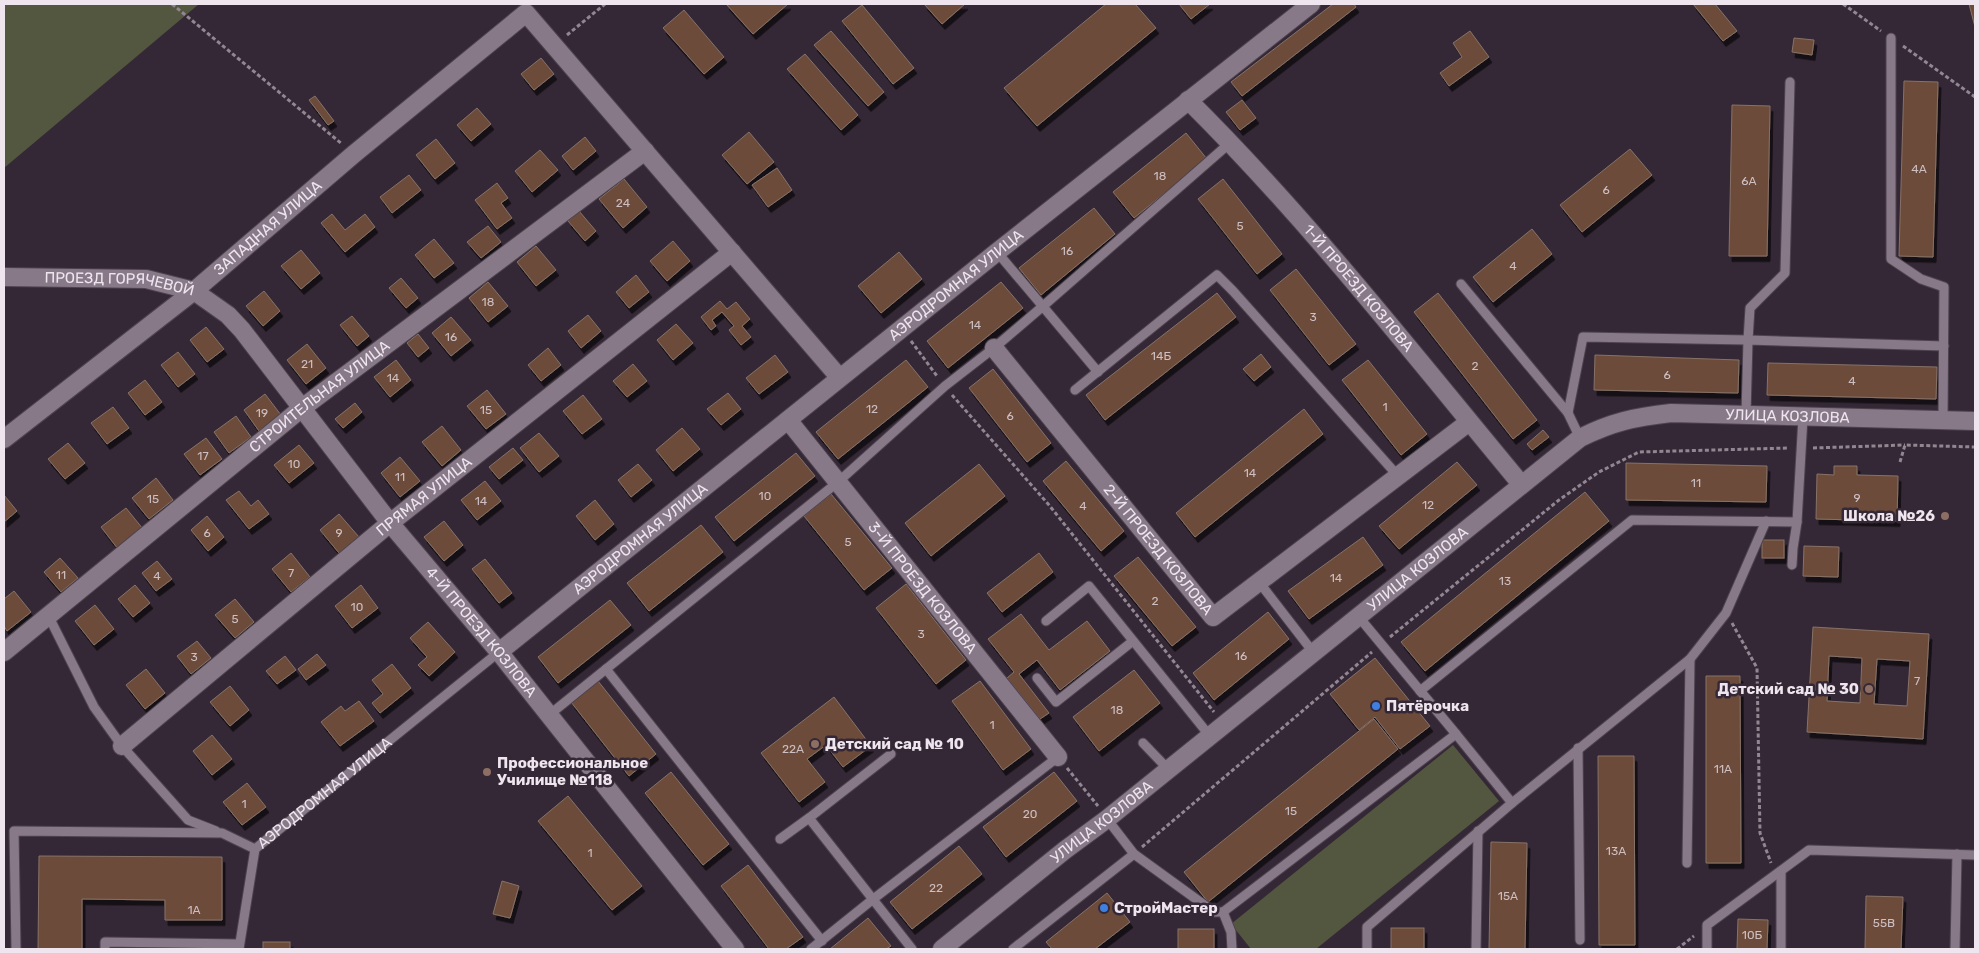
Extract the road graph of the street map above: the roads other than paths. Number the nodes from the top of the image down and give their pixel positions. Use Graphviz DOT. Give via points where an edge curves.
graph roads {
  1 [pos="1311,4"];
  2 [pos="1891,38"];
  3 [pos="1790,82"];
  4 [pos="1188,100"];
  5 [pos="1230,142"];
  6 [pos="645,151"];
  7 [pos="732,252"];
  8 [pos="997,252"];
  9 [pos="4,277"];
  10 [pos="1461,284"];
  11 [pos="194,291"];
  12 [pos="1042,307"];
  13 [pos="228,315"];
  14 [pos="1748,340"];
  15 [pos="1944,346"];
  16 [pos="994,348"];
  17 [pos="1098,372"];
  18 [pos="840,377"];
  19 [pos="1075,390"];
  20 [pos="302,408"];
  21 [pos="1568,413"];
  22 [pos="1746,415"];
  23 [pos="1804,417"];
  24 [pos="788,420"];
  25 [pos="1943,420"];
  26 [pos="1975,421"];
  27 [pos="1469,422"];
  28 [pos="1580,438"];
  29 [pos="4,439"];
  30 [pos="1398,476"];
  31 [pos="838,482"];
  32 [pos="1521,484"];
  33 [pos="1766,521"];
  34 [pos="390,522"];
  35 [pos="1797,522"];
  36 [pos="1792,565"];
  37 [pos="1259,582"];
  38 [pos="48,615"];
  39 [pos="1358,616"];
  40 [pos="1046,620"];
  41 [pos="1134,641"];
  42 [pos="4,652"];
  43 [pos="499,652"];
  44 [pos="1313,652"];
  45 [pos="1690,659"];
  46 [pos="606,669"];
  47 [pos="1037,678"];
  48 [pos="1420,691"];
  49 [pos="549,715"];
  50 [pos="1205,730"];
  51 [pos="1456,734"];
  52 [pos="1143,743"];
  53 [pos="122,746"];
  54 [pos="1578,748"];
  55 [pos="891,754"];
  56 [pos="1058,757"];
  57 [pos="1168,769"];
  58 [pos="1512,803"];
  59 [pos="1102,812"];
  60 [pos="809,818"];
  61 [pos="1478,831"];
  62 [pos="222,833"];
  63 [pos="780,839"];
  64 [pos="255,849"];
  65 [pos="1134,854"];
  66 [pos="1957,854"];
  67 [pos="1975,855"];
  68 [pos="1687,863"];
  69 [pos="1778,874"];
  70 [pos="872,900"];
  71 [pos="1223,912"];
  72 [pos="1580,940"];
  73 [pos="822,941"];
  74 [pos="951,945"];
  75 [pos="239,946"];
  76 [pos="16,949"];
  77 [pos="105,949"];
  78 [pos="735,949"];
  79 [pos="811,949"];
  80 [pos="912,949"];
  81 [pos="1012,949"];
  82 [pos="1232,949"];
  83 [pos="1367,949"];
  84 [pos="1476,949"];
  85 [pos="1707,949"];
  86 [pos="1781,949"];
  87 [pos="1955,949"];
  1 -- 4 [label="street, АЭРОДРОМНАЯ УЛИЦА"];
  2 -- 15 [label="lane" via="1891,259 1921,279 1944,287"];
  3 -- 14 [label="lane" via="1785,273 1750,308"];
  4 -- 5 [label="street, 1-Й ПРОЕЗД КОЗЛОВА"];
  4 -- 8 [label="street, АЭРОДРОМНАЯ УЛИЦА"];
  5 -- 12 [label="lane"];
  5 -- 27 [label="street, 1-Й ПРОЕЗД КОЗЛОВА" via="1324,247"];
  6 -- 7 [label="street"];
  6 -- 11 [label="street, ЗАПАДНАЯ УЛИЦА" via="526,13"];
  6 -- 20 [label="street, СТРОИТЕЛЬНАЯ УЛИЦА"];
  7 -- 18 [label="street"];
  7 -- 34 [label="street, ПРЯМАЯ УЛИЦА"];
  8 -- 12 [label="lane"];
  8 -- 18 [label="street, АЭРОДРОМНАЯ УЛИЦА"];
  9 -- 11 [label="street, ПРОЕЗД ГОРЯЧЕВОЙ" via="146,279"];
  10 -- 21 [label="lane"];
  11 -- 13 [label="street, ПРОЕЗД ГОРЯЧЕВОЙ"];
  11 -- 29 [label="street, ЗАПАДНАЯ УЛИЦА"];
  12 -- 16 [label="lane"];
  12 -- 17 [label="lane"];
  13 -- 20 [label="street, 4-Й ПРОЕЗД КОЗЛОВА"];
  14 -- 15 [label="lane"];
  14 -- 21 [label="lane" via="1583,337"];
  14 -- 22 [label="lane"];
  15 -- 25 [label="lane"];
  16 -- 31 [label="lane" via="944,386"];
  16 -- 37 [label="street, 2-Й ПРОЕЗД КОЗЛОВА" via="1213,617"];
  17 -- 19 [label="lane"];
  17 -- 30 [label="lane" via="1217,275"];
  18 -- 24 [label="street, АЭРОДРОМНАЯ УЛИЦА"];
  20 -- 34 [label="street, 4-Й ПРОЕЗД КОЗЛОВА"];
  20 -- 38 [label="street, СТРОИТЕЛЬНАЯ УЛИЦА"];
  21 -- 28 [label="lane"];
  22 -- 23 [label="street, УЛИЦА КОЗЛОВА"];
  22 -- 28 [label="street, УЛИЦА КОЗЛОВА" via="1671,413 1639,416"];
  23 -- 25 [label="street, УЛИЦА КОЗЛОВА"];
  23 -- 35 [label="lane"];
  24 -- 31 [label="street, 3-Й ПРОЕЗД КОЗЛОВА"];
  24 -- 43 [label="street, АЭРОДРОМНАЯ УЛИЦА"];
  25 -- 26 [label="street, УЛИЦА КОЗЛОВА"];
  27 -- 30 [label="street, 2-Й ПРОЕЗД КОЗЛОВА"];
  27 -- 32 [label="street, 1-Й ПРОЕЗД КОЗЛОВА"];
  28 -- 32 [label="street, УЛИЦА КОЗЛОВА"];
  30 -- 37 [label="street, 2-Й ПРОЕЗД КОЗЛОВА"];
  31 -- 46 [label="lane"];
  31 -- 56 [label="street, 3-Й ПРОЕЗД КОЗЛОВА"];
  32 -- 39 [label="street, УЛИЦА КОЗЛОВА"];
  33 -- 35 [label="lane"];
  33 -- 45 [label="lane" via="1726,613"];
  33 -- 48 [label="lane" via="1632,520"];
  34 -- 43 [label="street, 4-Й ПРОЕЗД КОЗЛОВА"];
  34 -- 53 [label="street, ПРЯМАЯ УЛИЦА"];
  35 -- 36 [label="lane"];
  37 -- 44 [label="lane"];
  38 -- 42 [label="street, СТРОИТЕЛЬНАЯ УЛИЦА"];
  38 -- 53 [label="lane" via="94,707"];
  39 -- 44 [label="street, УЛИЦА КОЗЛОВА"];
  39 -- 48 [label="lane"];
  40 -- 41 [label="lane" via="1089,586"];
  41 -- 47 [label="lane" via="1056,702"];
  41 -- 50 [label="lane"];
  43 -- 49 [label="street, 4-Й ПРОЕЗД КОЗЛОВА"];
  43 -- 64 [label="lane, АЭРОДРОМНАЯ УЛИЦА"];
  44 -- 50 [label="street, УЛИЦА КОЗЛОВА"];
  45 -- 54 [label="lane"];
  45 -- 68 [label="lane"];
  46 -- 49 [label="lane"];
  46 -- 73 [label="lane"];
  48 -- 51 [label="lane"];
  49 -- 78 [label="street, 4-Й ПРОЕЗД КОЗЛОВА"];
  50 -- 57 [label="street, УЛИЦА КОЗЛОВА"];
  51 -- 58 [label="lane"];
  51 -- 71 [label="lane"];
  52 -- 57 [label="lane"];
  53 -- 62 [label="lane" via="188,820"];
  54 -- 58 [label="lane"];
  54 -- 72 [label="lane"];
  55 -- 60 [label="lane"];
  56 -- 70 [label="lane"];
  57 -- 59 [label="street, УЛИЦА КОЗЛОВА"];
  58 -- 61 [label="lane"];
  59 -- 65 [label="lane"];
  59 -- 74 [label="street, УЛИЦА КОЗЛОВА" via="1065,850"];
  60 -- 63 [label="lane"];
  60 -- 70 [label="lane"];
  61 -- 83 [label="lane" via="1367,927"];
  61 -- 84 [label="lane"];
  62 -- 64 [label="lane, АЭРОДРОМНАЯ УЛИЦА"];
  62 -- 76 [label="lane, АЭРОДРОМНАЯ УЛИЦА" via="14,831"];
  64 -- 75 [label="lane"];
  65 -- 71 [label="lane" via="1214,912"];
  65 -- 81 [label="lane"];
  66 -- 67 [label="lane"];
  66 -- 69 [label="lane" via="1809,850"];
  66 -- 87 [label="lane"];
  69 -- 85 [label="lane" via="1707,925"];
  69 -- 86 [label="lane"];
  70 -- 73 [label="lane"];
  70 -- 80 [label="lane"];
  71 -- 82 [label="lane" via="1231,932"];
  73 -- 79 [label="lane"];
  75 -- 77 [label="lane" via="105,942"];
}
